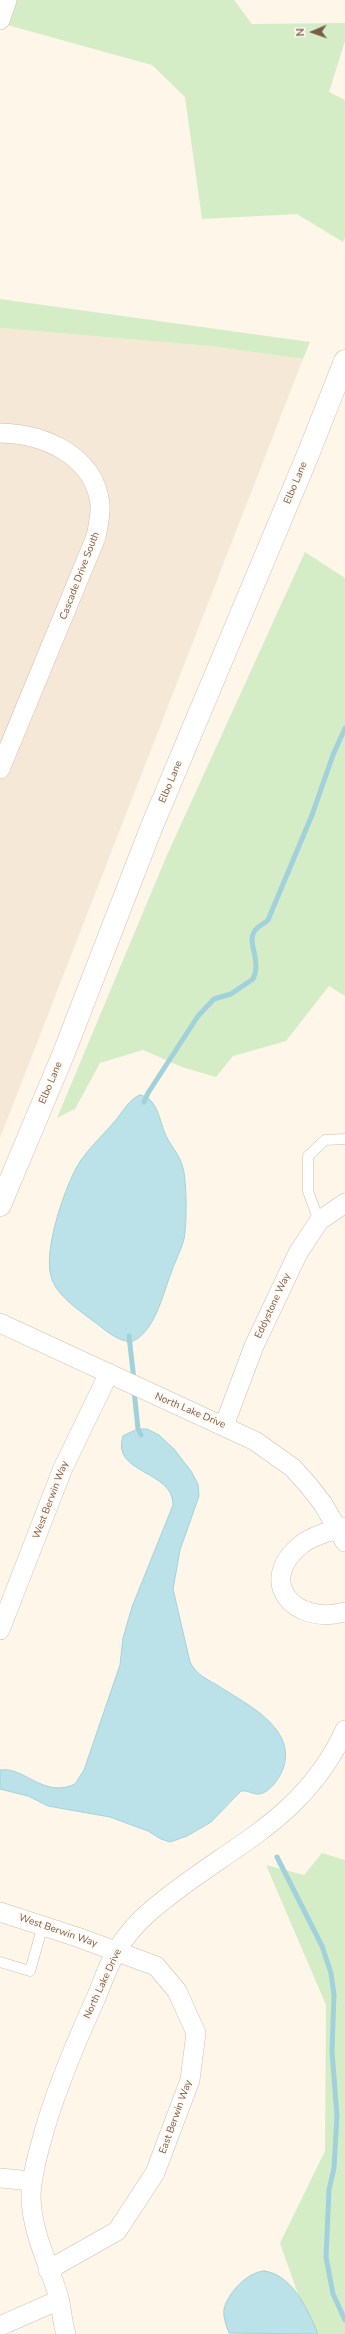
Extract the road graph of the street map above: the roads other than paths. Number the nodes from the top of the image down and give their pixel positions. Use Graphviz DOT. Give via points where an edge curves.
graph roads {
  1 [pos="7,0"];
  2 [pos="0,20"];
  3 [pos="343,372"];
  4 [pos="0,433"];
  5 [pos="0,769"];
  6 [pos="345,1139"];
  7 [pos="345,1203"];
  8 [pos="0,1205"];
  9 [pos="319,1221"];
  10 [pos="0,1323"];
  11 [pos="109,1373"];
  12 [pos="224,1426"];
  13 [pos="343,1532"];
  14 [pos="345,1612"];
  15 [pos="0,1630"];
  16 [pos="343,1739"];
  17 [pos="0,1912"];
  18 [pos="43,1925"];
  19 [pos="116,1951"];
  20 [pos="0,1962"];
  21 [pos="0,2178"];
  22 [pos="32,2181"];
  23 [pos="48,2270"];
  24 [pos="59,2300"];
  25 [pos="11,2327"];
  26 [pos="66,2334"];
  27 [pos="79,2334"];
  1 -- 2 [label="street"];
  3 -- 8 [label="street, Elbo Lane" via="152,826 63,1055"];
  4 -- 5 [label="street, Cascade Drive South" via="40,438 68,452 86,470 100,503 96,537"];
  6 -- 9 [label="lane" via="325,1140 308,1156 308,1191"];
  7 -- 9 [label="street, Eddystone Way"];
  9 -- 12 [label="street, Eddystone Way" via="298,1253 271,1309"];
  10 -- 11 [label="street, North Lake Drive"];
  11 -- 12 [label="street, North Lake Drive"];
  11 -- 15 [label="street, West Berwin Way" via="63,1468"];
  12 -- 13 [label="street, North Lake Drive" via="255,1441 293,1468"];
  13 -- 14 [label="street" via="314,1538 303,1544 286,1562 281,1587 295,1607 306,1612 320,1615"];
  16 -- 19 [label="street, North Lake Drive" via="299,1799 258,1833 166,1898 146,1915"];
  17 -- 18 [label="street, West Berwin Way"];
  18 -- 19 [label="street, West Berwin Way"];
  18 -- 20 [label="lane" via="30,1971"];
  19 -- 22 [label="street, North Lake Drive" via="74,2047 45,2127"];
  19 -- 23 [label="street, East Berwin Way" via="156,1966 177,1991 196,2033 190,2080 155,2172 117,2231"];
  21 -- 22 [label="street"];
  22 -- 23 [label="street, North Lake Drive" via="33,2220"];
  23 -- 24 [label="street, North Lake Drive"];
  24 -- 25 [label="street"];
  24 -- 26 [label="street, North Lake Drive"];
  24 -- 27 [label="street, North Lake Drive" via="72,2317"];
}
